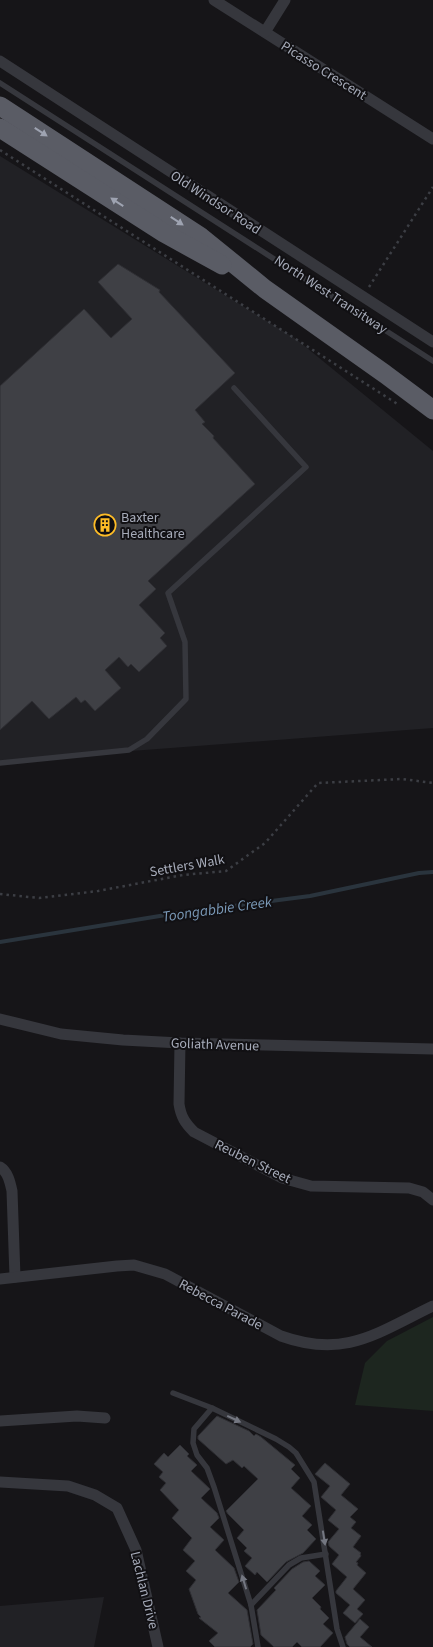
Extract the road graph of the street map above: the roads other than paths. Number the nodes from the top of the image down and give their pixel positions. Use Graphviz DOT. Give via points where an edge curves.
graph roads {
  1 [pos="214,0"];
  2 [pos="285,0"];
  3 [pos="265,32"];
  4 [pos="0,61"];
  5 [pos="0,83"];
  6 [pos="0,106"];
  7 [pos="0,128"];
  8 [pos="433,139"];
  9 [pos="265,288"];
  10 [pos="433,342"];
  11 [pos="433,361"];
  12 [pos="234,388"];
  13 [pos="433,410"];
  14 [pos="0,762"];
  15 [pos="0,1019"];
  16 [pos="180,1043"];
  17 [pos="433,1049"];
  18 [pos="0,1167"];
  19 [pos="433,1200"];
  20 [pos="15,1277"];
  21 [pos="0,1279"];
  22 [pos="433,1306"];
  23 [pos="172,1393"];
  24 [pos="212,1408"];
  25 [pos="106,1418"];
  26 [pos="0,1421"];
  27 [pos="0,1482"];
  28 [pos="326,1554"];
  29 [pos="251,1605"];
  30 [pos="158,1647"];
  31 [pos="258,1647"];
  32 [pos="343,1647"];
  1 -- 3 [label="street, Picasso Crescent"];
  2 -- 3 [label="street"];
  3 -- 8 [label="street, Picasso Crescent"];
  4 -- 10 [label="street, Old Windsor Road"];
  5 -- 11 [label="lane, North West Transitway"];
  6 -- 9 [label="highway, one-way" via="201,237"];
  9 -- 7 [label="highway, one-way" via="164,233"];
  9 -- 13 [label="highway"];
  12 -- 14 [label="lane" via="306,467 168,593 185,642 186,699 147,739 129,750"];
  15 -- 16 [label="street, Goliath Avenue" via="61,1034"];
  16 -- 17 [label="street, Goliath Avenue"];
  16 -- 19 [label="street, Reuben Street" via="180,1113 194,1132 296,1183 409,1188 423,1192"];
  18 -- 20 [label="street" via="9,1179 12,1191"];
  20 -- 21 [label="street, Rebecca Parade"];
  20 -- 22 [label="street, Rebecca Parade" via="134,1266 165,1274 281,1336 316,1345 364,1340"];
  23 -- 24 [label="lane"];
  24 -- 28 [label="lane, one-way" via="276,1439 296,1453 316,1486"];
  29 -- 24 [label="lane, one-way" via="214,1487 193,1443 194,1429"];
  25 -- 26 [label="street" via="76,1416"];
  27 -- 30 [label="street, Lachlan Drive" via="68,1486 95,1495 117,1508 136,1550"];
  28 -- 29 [label="lane" via="301,1558 289,1565"];
  28 -- 32 [label="lane"];
  29 -- 31 [label="lane"];
}
